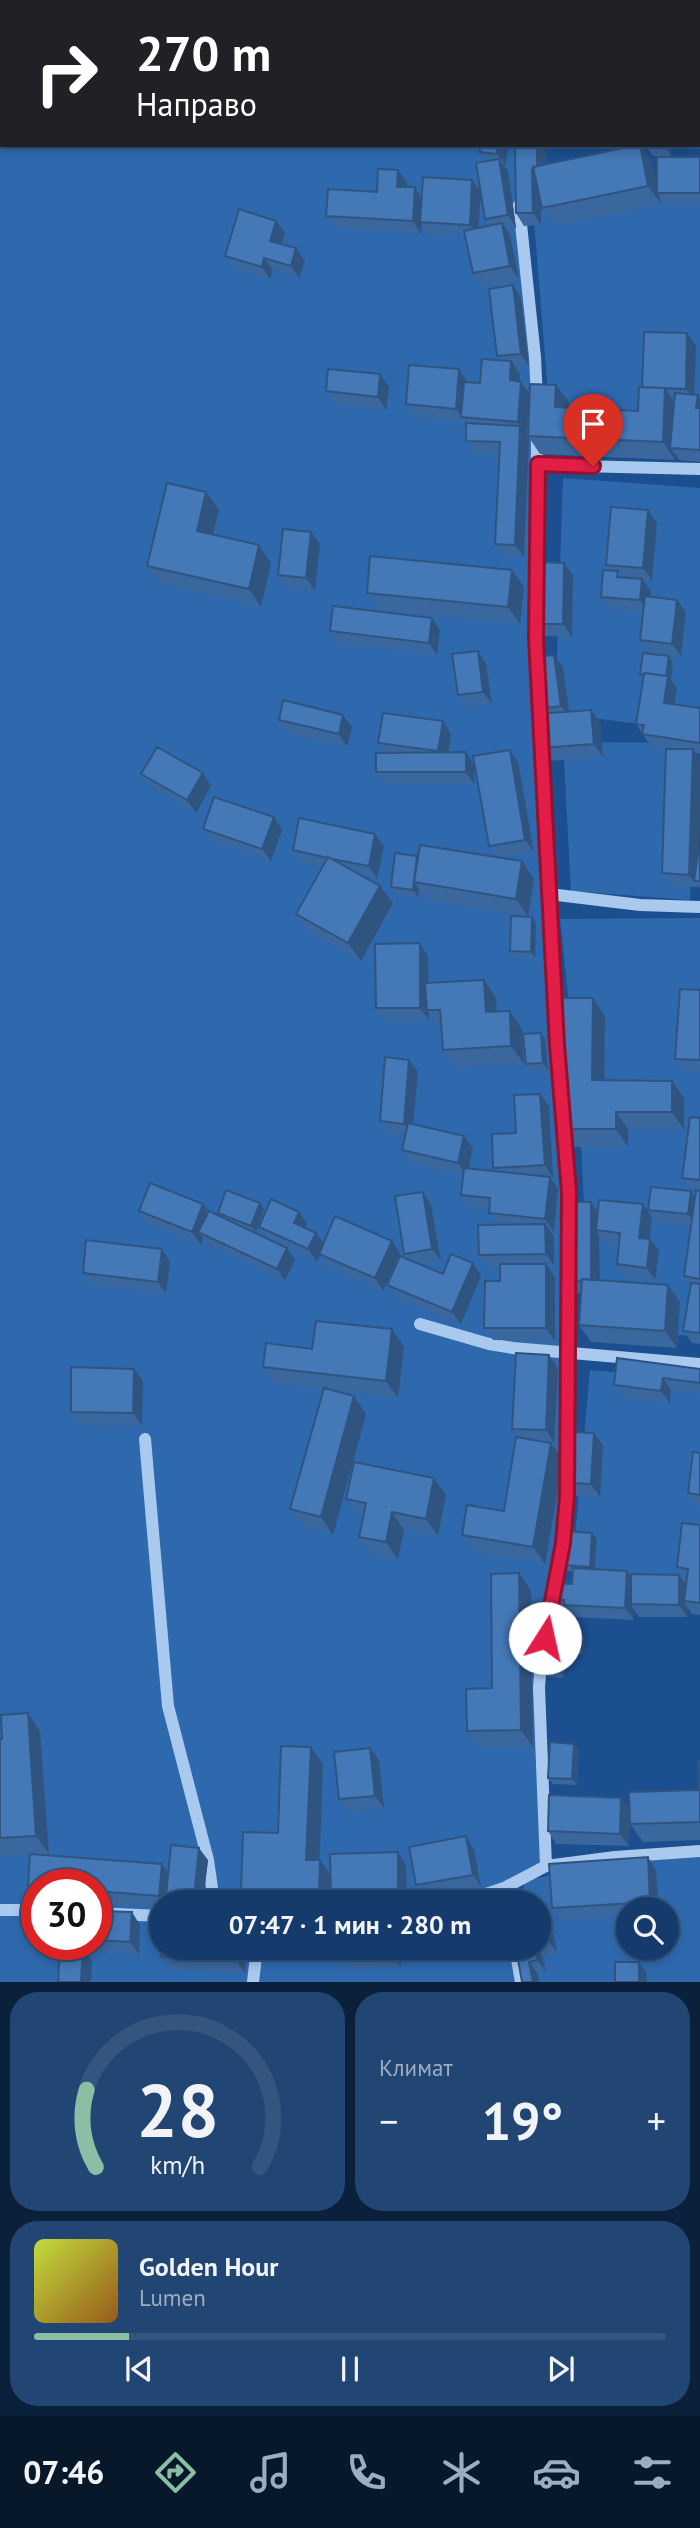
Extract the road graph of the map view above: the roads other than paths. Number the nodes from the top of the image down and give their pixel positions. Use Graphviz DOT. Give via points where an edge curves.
graph roads {
  1 [pos="518,187"];
  2 [pos="538,464"];
  3 [pos="700,469"];
  4 [pos="550,894"];
  5 [pos="700,907"];
  6 [pos="558,1058"];
  7 [pos="562,1112"];
  8 [pos="420,1324"];
  9 [pos="569,1353"];
  10 [pos="700,1364"];
  11 [pos="145,1439"];
  12 [pos="549,1614"];
  13 [pos="545,1638"];
  14 [pos="700,1851"];
  15 [pos="546,1866"];
  16 [pos="504,1888"];
  17 [pos="212,1890"];
  18 [pos="498,1890"];
  19 [pos="0,1910"];
  20 [pos="21,1910"];
  21 [pos="112,1914"];
  22 [pos="149,1915"];
  23 [pos="256,1960"];
  24 [pos="517,1960"];
  25 [pos="253,1982"];
  26 [pos="521,1982"];
  1 -- 2 [label="street" via="535,357"];
  2 -- 3 [label="street"];
  2 -- 4 [label="street" via="536,638"];
  4 -- 5 [label="street"];
  4 -- 6 [label="street"];
  7 -- 9 [label="street" via="569,1192"];
  8 -- 9 [label="street" via="489,1344"];
  9 -- 10 [label="street"];
  9 -- 12 [label="street" via="565,1529"];
  11 -- 17 [label="street" via="168,1706"];
  13 -- 15 [label="street" via="539,1687"];
  14 -- 15 [label="street"];
  15 -- 16 [label="street"];
  16 -- 18 [label="street"];
  19 -- 20 [label="street"];
  21 -- 22 [label="street"];
  23 -- 25 [label="street"];
  24 -- 26 [label="street"];
}
